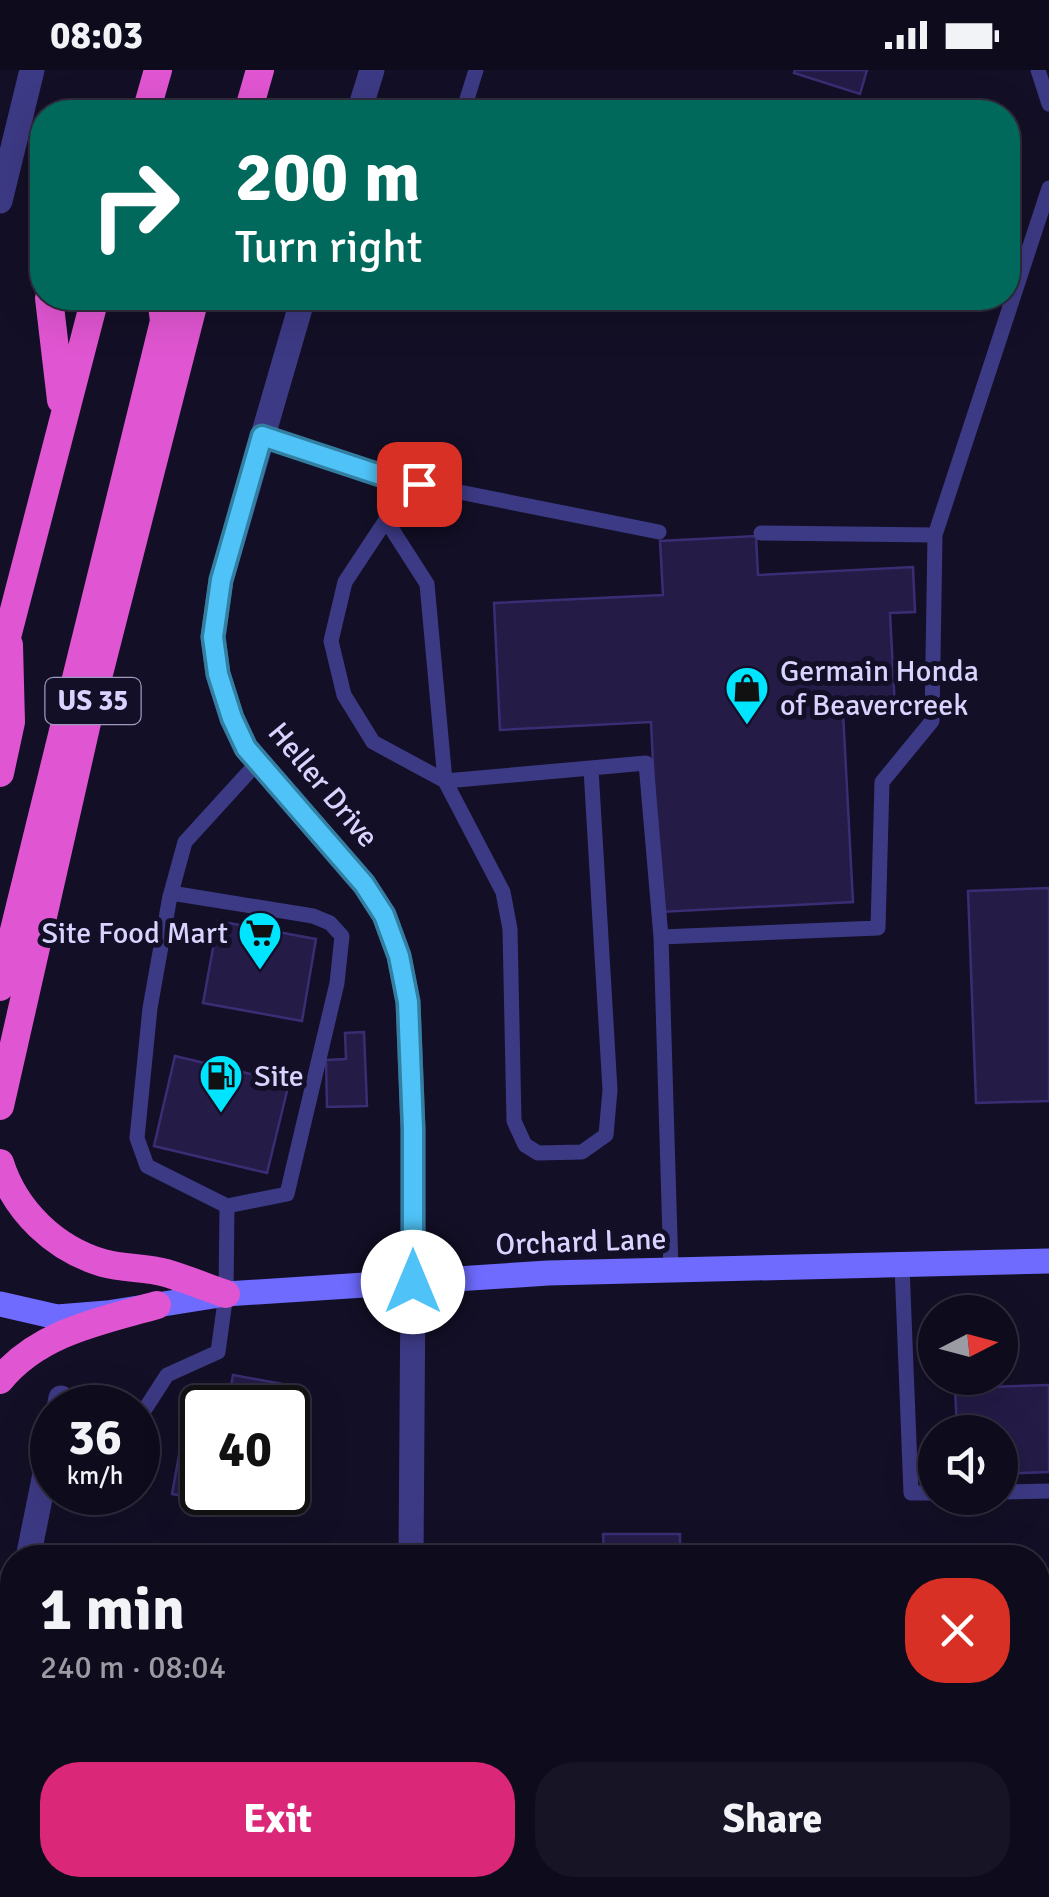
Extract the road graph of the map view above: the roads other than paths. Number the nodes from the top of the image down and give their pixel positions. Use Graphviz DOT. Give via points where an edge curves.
graph roads {
  1 [pos="32,70"];
  2 [pos="158,70"];
  3 [pos="260,70"];
  4 [pos="372,70"];
  5 [pos="476,70"];
  6 [pos="1038,70"];
  7 [pos="149,100"];
  8 [pos="251,100"];
  9 [pos="363,100"];
  10 [pos="466,100"];
  11 [pos="1049,104"];
  12 [pos="1049,188"];
  13 [pos="0,200"];
  14 [pos="1020,276"];
  15 [pos="50,310"];
  16 [pos="92,310"];
  17 [pos="163,310"];
  18 [pos="192,310"];
  19 [pos="299,310"];
  20 [pos="1009,310"];
  21 [pos="62,415"];
  22 [pos="262,436"];
  23 [pos="389,478"];
  24 [pos="386,520"];
  25 [pos="659,532"];
  26 [pos="761,533"];
  27 [pos="935,534"];
  28 [pos="4,630"];
  29 [pos="0,664"];
  30 [pos="258,762"];
  31 [pos="591,770"];
  32 [pos="0,773"];
  33 [pos="446,781"];
  34 [pos="171,893"];
  35 [pos="661,937"];
  36 [pos="0,987"];
  37 [pos="0,1106"];
  38 [pos="0,1164"];
  39 [pos="226,1206"];
  40 [pos="1049,1262"];
  41 [pos="902,1266"];
  42 [pos="671,1270"];
  43 [pos="413,1282"];
  44 [pos="226,1294"];
  45 [pos="0,1304"];
  46 [pos="157,1305"];
  47 [pos="0,1380"];
  48 [pos="160,1386"];
  49 [pos="1049,1490"];
  50 [pos="1018,1491"];
  51 [pos="918,1493"];
  52 [pos="37,1515"];
  53 [pos="31,1545"];
  54 [pos="412,1545"];
  1 -- 13 [label="street"];
  2 -- 7 [label="highway"];
  3 -- 8 [label="highway"];
  4 -- 9 [label="street"];
  5 -- 10 [label="lane"];
  6 -- 11 [label="lane"];
  12 -- 14 [label="lane"];
  15 -- 21 [label="highway"];
  16 -- 21 [label="highway"];
  17 -- 36 [label="highway"];
  18 -- 37 [label="highway, US 35"];
  19 -- 22 [label="street, Heller Drive"];
  20 -- 27 [label="lane"];
  21 -- 28 [label="highway"];
  22 -- 23 [label="lane"];
  22 -- 30 [label="street, Heller Drive" via="221,580 213,637 232,718"];
  23 -- 24 [label="lane"];
  23 -- 25 [label="lane"];
  24 -- 33 [label="lane" via="427,584"];
  24 -- 33 [label="lane" via="345,582 331,641 344,695 372,742"];
  26 -- 27 [label="lane"];
  27 -- 35 [label="lane" via="932,722 882,782 878,928"];
  28 -- 29 [label="highway"];
  28 -- 32 [label="highway" via="11,722"];
  30 -- 34 [label="lane" via="185,842"];
  30 -- 43 [label="street, Heller Drive" via="364,884 399,956 408,1002"];
  31 -- 33 [label="lane"];
  31 -- 33 [label="lane" via="610,1090 606,1135 582,1152 538,1153 525,1145 514,1121 510,929 503,892"];
  31 -- 35 [label="lane" via="646,763"];
  34 -- 39 [label="lane" via="137,1138 147,1166"];
  34 -- 39 [label="lane" via="268,907 330,924 342,936 288,1194"];
  35 -- 42 [label="lane"];
  38 -- 44 [label="highway" via="8,1188 38,1226 68,1249"];
  39 -- 44 [label="lane"];
  40 -- 41 [label="main road, Orchard Lane"];
  41 -- 42 [label="main road, Orchard Lane"];
  41 -- 51 [label="lane" via="911,1493"];
  42 -- 43 [label="main road, Orchard Lane"];
  43 -- 44 [label="main road, Orchard Lane"];
  43 -- 54 [label="street, Heller Drive"];
  44 -- 46 [label="main road, Orchard Lane"];
  44 -- 48 [label="lane" via="218,1352 167,1375"];
  45 -- 46 [label="main road, Orchard Lane" via="57,1317"];
  46 -- 47 [label="highway" via="63,1332"];
  49 -- 50 [label="lane"];
  52 -- 53 [label="street"];
}
